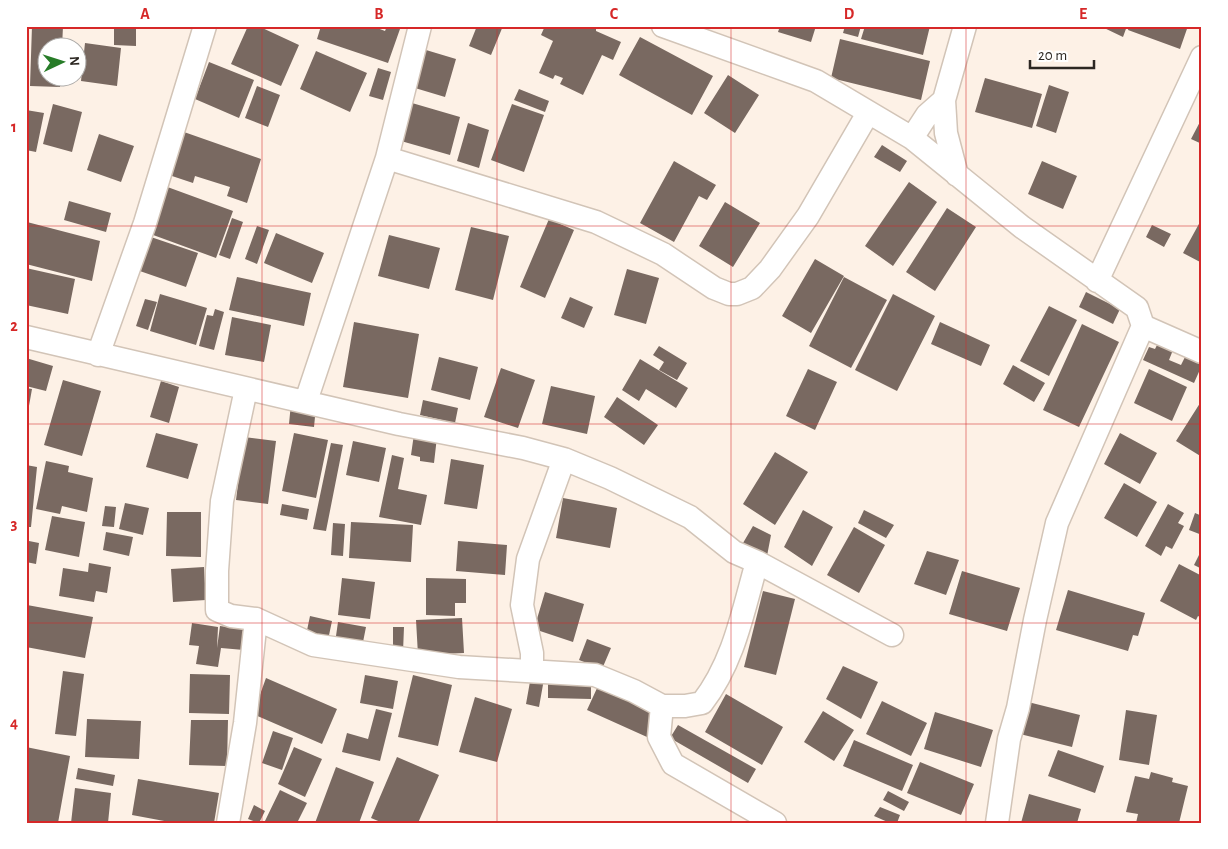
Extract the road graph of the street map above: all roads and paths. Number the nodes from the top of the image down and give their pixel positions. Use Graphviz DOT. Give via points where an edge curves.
graph roads {
  1 [pos="205,26"];
  2 [pos="420,26"];
  3 [pos="662,26"];
  4 [pos="965,26"];
  5 [pos="1202,57"];
  6 [pos="944,100"];
  7 [pos="868,113"];
  8 [pos="912,138"];
  9 [pos="387,158"];
  10 [pos="957,175"];
  11 [pos="1097,281"];
  12 [pos="1143,326"];
  13 [pos="26,337"];
  14 [pos="1202,352"];
  15 [pos="98,355"];
  16 [pos="246,389"];
  17 [pos="306,401"];
  18 [pos="564,459"];
  19 [pos="757,562"];
  20 [pos="256,619"];
  21 [pos="892,635"];
  22 [pos="532,671"];
  23 [pos="662,706"];
  24 [pos="228,823"];
  25 [pos="775,823"];
  26 [pos="997,823"];
  1 -- 15 [label="street" via="145,224"];
  2 -- 9 [label="street"];
  3 -- 7 [label="street" via="816,81"];
  4 -- 6 [label="street"];
  5 -- 11 [label="street"];
  6 -- 8 [label="street" via="927,115"];
  6 -- 10 [label="street" via="946,133"];
  7 -- 8 [label="street"];
  7 -- 9 [label="street" via="808,216 775,262 752,288 737,294 714,288 664,254 596,222"];
  8 -- 10 [label="street"];
  9 -- 17 [label="street"];
  10 -- 11 [label="street"];
  11 -- 12 [label="street" via="1137,308"];
  12 -- 14 [label="street"];
  12 -- 26 [label="street" via="1057,522 1009,739"];
  13 -- 15 [label="street"];
  15 -- 16 [label="street"];
  16 -- 17 [label="street"];
  16 -- 20 [label="street" via="222,501 217,594 218,610 231,616"];
  17 -- 18 [label="street"];
  18 -- 19 [label="street" via="690,518 734,552"];
  18 -- 22 [label="street" via="528,559 522,605 532,653"];
  19 -- 21 [label="street"];
  19 -- 23 [label="street" via="735,640 714,687 702,703"];
  20 -- 22 [label="street" via="313,645 459,667"];
  20 -- 24 [label="street"];
  22 -- 23 [label="street" via="595,675"];
  23 -- 25 [label="street" via="659,736 673,764"];
}
